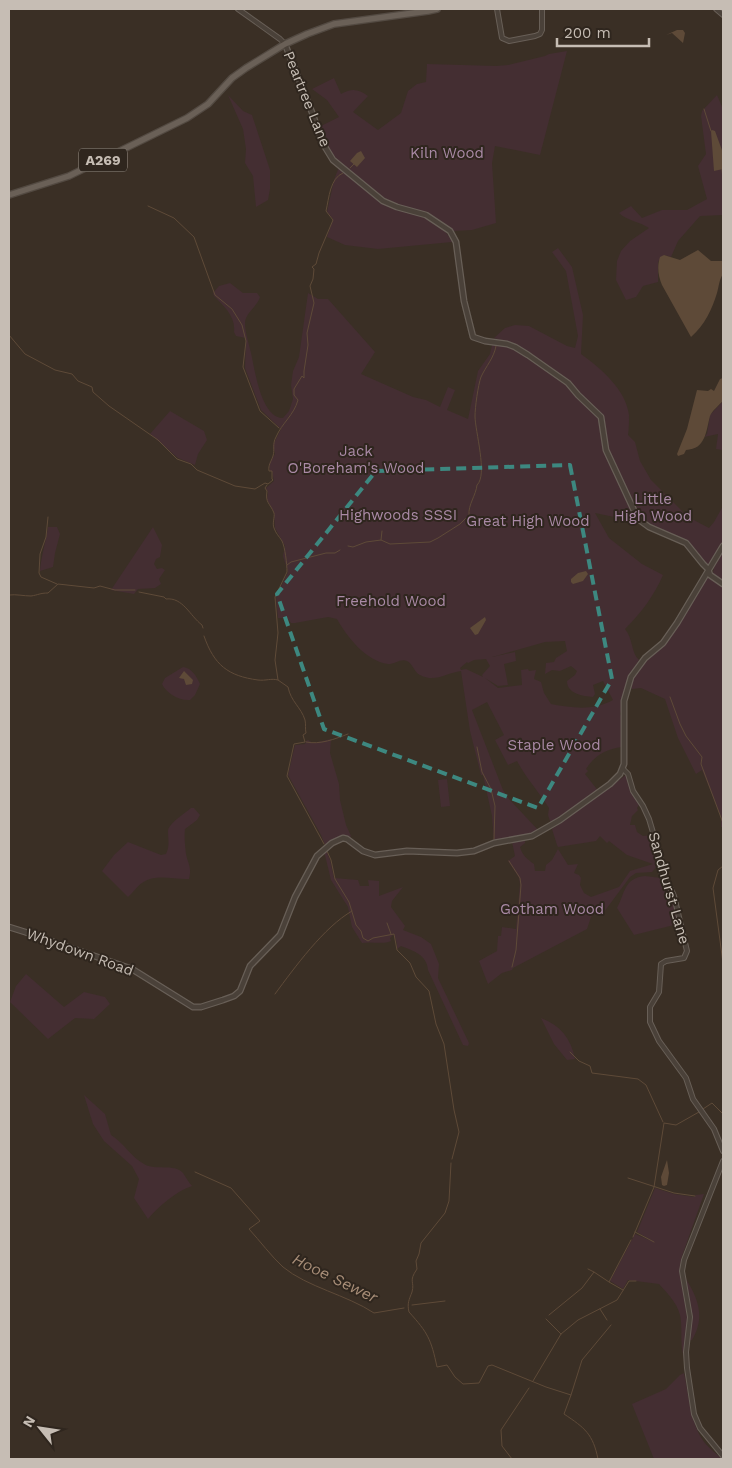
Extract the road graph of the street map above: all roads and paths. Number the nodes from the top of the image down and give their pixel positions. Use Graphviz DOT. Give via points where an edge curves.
graph roads {
  1 [pos="238,9"];
  2 [pos="437,9"];
  3 [pos="542,9"];
  4 [pos="716,9"];
  5 [pos="498,11"];
  6 [pos="504,12"];
  7 [pos="723,15"];
  8 [pos="284,44"];
  9 [pos="9,195"];
  10 [pos="723,546"];
  11 [pos="709,571"];
  12 [pos="723,584"];
  13 [pos="623,769"];
  14 [pos="9,928"];
  15 [pos="723,1151"];
  16 [pos="723,1160"];
  17 [pos="723,1456"];
  1 -- 8 [label="street"];
  2 -- 8 [label="main road, A269" via="334,24"];
  3 -- 5 [label="street" via="540,34 509,41 502,38"];
  4 -- 7 [label="street"];
  5 -- 6 [label="street"];
  8 -- 9 [label="main road, A269" via="232,78 208,104 187,118 69,176"];
  8 -- 11 [label="street, Peartree Lane" via="322,142 333,160 383,201 426,215 453,236 473,337 515,347 568,383 601,417 606,450 638,519 686,543"];
  10 -- 11 [label="street"];
  11 -- 12 [label="street, Peartree Lane"];
  11 -- 13 [label="street" via="663,643 641,662 631,677 624,701"];
  13 -- 14 [label="street, Whydown Road" via="587,802 532,836 494,843 474,851 407,851 380,856 369,854 342,838 317,856 280,934 250,966 240,991 201,1007 189,1005 132,968"];
  13 -- 15 [label="street, Sandhurst Lane" via="649,819 662,876 674,896 686,951 684,958 662,964 659,992 650,1007 650,1022 659,1041 684,1074 693,1099 714,1129"];
  16 -- 17 [label="street" via="682,1271 690,1308 686,1360 694,1414 700,1428"];
}
